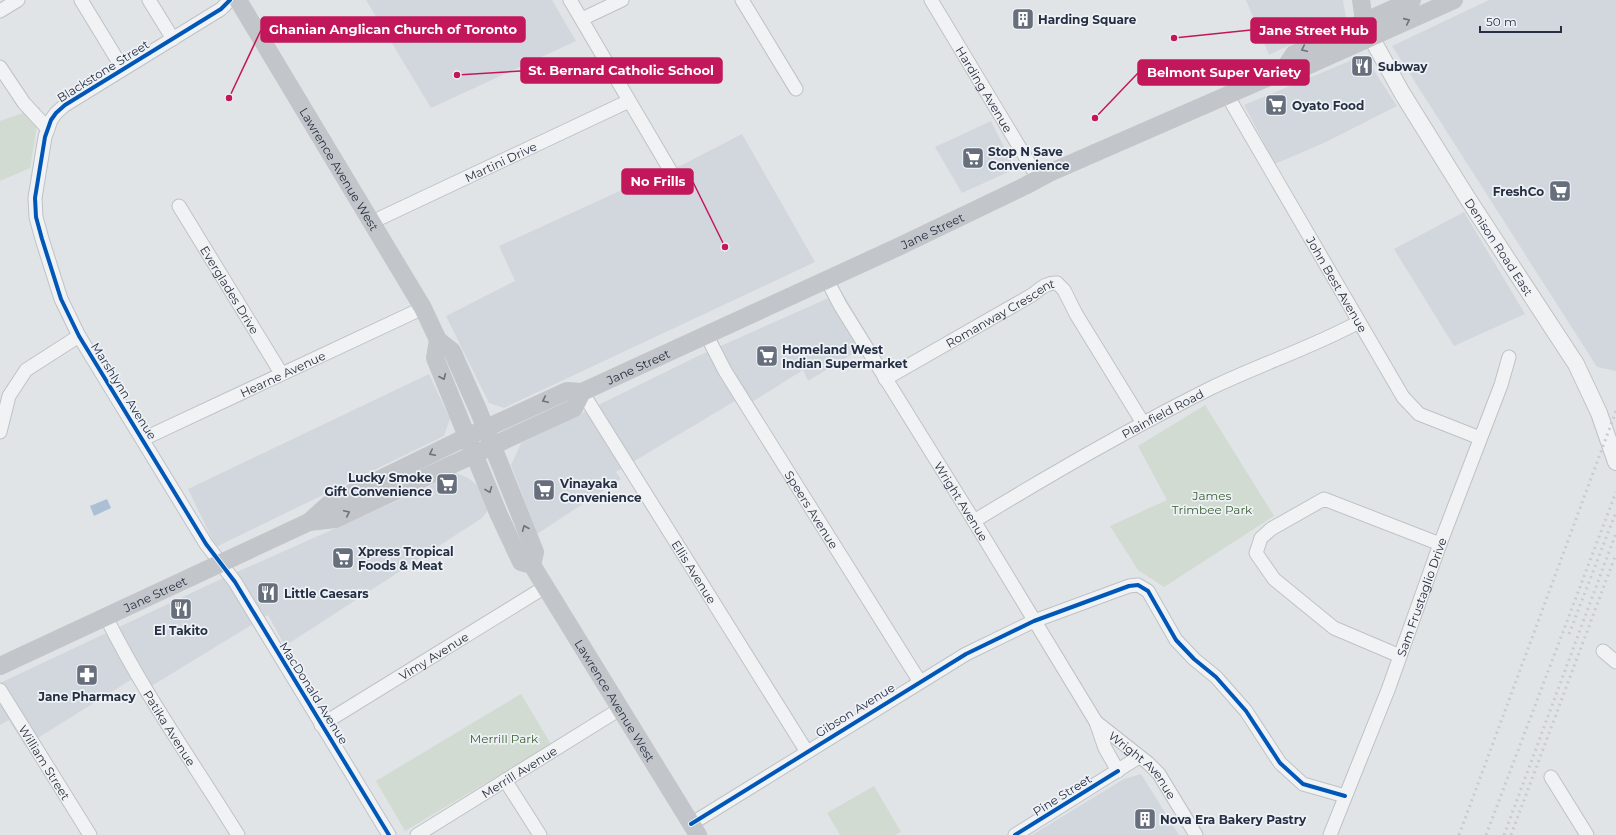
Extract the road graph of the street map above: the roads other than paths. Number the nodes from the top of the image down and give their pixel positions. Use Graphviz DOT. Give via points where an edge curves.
graph roads {
  1 [pos="18,0"];
  2 [pos="81,0"];
  3 [pos="149,0"];
  4 [pos="230,0"];
  5 [pos="238,0"];
  6 [pos="570,0"];
  7 [pos="622,0"];
  8 [pos="742,0"];
  9 [pos="931,0"];
  10 [pos="1361,0"];
  11 [pos="1412,0"];
  12 [pos="1454,0"];
  13 [pos="0,11"];
  14 [pos="582,19"];
  15 [pos="1364,21"];
  16 [pos="1372,37"];
  17 [pos="173,39"];
  18 [pos="0,67"];
  19 [pos="123,70"];
  20 [pos="1283,71"];
  21 [pos="796,89"];
  22 [pos="1228,95"];
  23 [pos="629,101"];
  24 [pos="48,130"];
  25 [pos="670,170"];
  26 [pos="1038,178"];
  27 [pos="179,206"];
  28 [pos="36,217"];
  29 [pos="372,222"];
  30 [pos="827,280"];
  31 [pos="423,308"];
  32 [pos="1359,322"];
  33 [pos="706,334"];
  34 [pos="79,336"];
  35 [pos="438,340"];
  36 [pos="1509,357"];
  37 [pos="281,373"];
  38 [pos="885,379"];
  39 [pos="582,392"];
  40 [pos="1144,423"];
  41 [pos="486,428"];
  42 [pos="0,432"];
  43 [pos="468,436"];
  44 [pos="1480,438"];
  45 [pos="143,439"];
  46 [pos="493,446"];
  47 [pos="474,454"];
  48 [pos="1616,462"];
  49 [pos="309,522"];
  50 [pos="974,522"];
  51 [pos="1440,544"];
  52 [pos="220,563"];
  53 [pos="532,565"];
  54 [pos="545,586"];
  55 [pos="106,617"];
  56 [pos="1034,621"];
  57 [pos="1603,651"];
  58 [pos="1400,656"];
  59 [pos="1616,662"];
  60 [pos="0,666"];
  61 [pos="920,682"];
  62 [pos="0,690"];
  63 [pos="620,709"];
  64 [pos="1096,722"];
  65 [pos="321,725"];
  66 [pos="807,752"];
  67 [pos="1139,757"];
  68 [pos="1118,771"];
  69 [pos="1551,777"];
  70 [pos="505,780"];
  71 [pos="1345,796"];
  72 [pos="695,829"];
  73 [pos="90,835"];
  74 [pos="238,835"];
  75 [pos="389,835"];
  76 [pos="417,835"];
  77 [pos="540,835"];
  78 [pos="1015,835"];
  79 [pos="1196,835"];
  80 [pos="1330,835"];
  81 [pos="1587,835"];
  1 -- 13 [label="street"];
  2 -- 19 [label="street"];
  3 -- 17 [label="street"];
  4 -- 17 [label="street, Blackstone Street" via="221,9"];
  5 -- 29 [label="main road, Lawrence Avenue West"];
  6 -- 14 [label="street"];
  7 -- 14 [label="street"];
  8 -- 21 [label="street"];
  9 -- 26 [label="street, Harding Avenue"];
  10 -- 15 [label="main road"];
  11 -- 15 [label="main road"];
  16 -- 12 [label="main road, Jane Street, one-way"];
  14 -- 23 [label="street"];
  15 -- 16 [label="main road"];
  15 -- 20 [label="main road, one-way" via="1294,54"];
  16 -- 20 [label="main road, Jane Street" via="1300,69"];
  16 -- 48 [label="street, Denison Road East" via="1402,93 1468,199 1576,364 1599,413"];
  17 -- 19 [label="street, Blackstone Street"];
  18 -- 24 [label="street" via="24,103"];
  19 -- 24 [label="street, Blackstone Street" via="65,105 56,113"];
  20 -- 22 [label="main road, Jane Street"];
  22 -- 26 [label="main road, Jane Street"];
  22 -- 32 [label="street, John Best Avenue"];
  23 -- 25 [label="street"];
  23 -- 29 [label="street, Martini Drive"];
  24 -- 28 [label="street, Blackstone Street" via="38,173"];
  26 -- 30 [label="main road, Jane Street"];
  27 -- 37 [label="street, Everglades Drive"];
  28 -- 34 [label="street, Marshlynn Avenue" via="61,299"];
  29 -- 31 [label="main road, Lawrence Avenue West"];
  30 -- 33 [label="main road, Jane Street"];
  30 -- 38 [label="street, Wright Avenue"];
  31 -- 35 [label="main road, Lawrence Avenue West"];
  31 -- 37 [label="street, Hearne Avenue"];
  32 -- 40 [label="street, Plainfield Road" via="1211,388"];
  32 -- 44 [label="street, John Best Avenue" via="1403,397 1419,414"];
  33 -- 39 [label="main road, Jane Street"];
  33 -- 61 [label="street, Speers Avenue" via="724,371"];
  34 -- 42 [label="street" via="26,370 9,396"];
  34 -- 45 [label="street, Marshlynn Avenue"];
  35 -- 41 [label="main road, Lawrence Avenue West" via="452,351"];
  35 -- 43 [label="main road, Lawrence Avenue West, one-way" via="435,358"];
  36 -- 44 [label="street, Sam Frustaglio Drive"];
  37 -- 45 [label="street, Hearne Avenue"];
  38 -- 40 [label="street, Romanway Crescent" via="1052,282 1064,290 1076,314"];
  38 -- 50 [label="street, Wright Avenue"];
  39 -- 41 [label="main road, Jane Street, one-way" via="567,391"];
  39 -- 46 [label="main road, Jane Street" via="574,408"];
  39 -- 66 [label="street, Ellis Avenue"];
  40 -- 50 [label="street, Plainfield Road"];
  41 -- 43 [label="main road, Jane Street"];
  41 -- 46 [label="main road, Lawrence Avenue West"];
  43 -- 47 [label="main road, Lawrence Avenue West"];
  43 -- 49 [label="main road, Jane Street, one-way" via="329,504"];
  44 -- 51 [label="street, Sam Frustaglio Drive"];
  45 -- 52 [label="street, Marshlynn Avenue"];
  46 -- 47 [label="main road, Jane Street"];
  53 -- 46 [label="main road, Lawrence Avenue West, one-way" via="535,552"];
  49 -- 47 [label="main road, Jane Street, one-way" via="335,519"];
  47 -- 53 [label="main road, Lawrence Avenue West, one-way" via="520,562"];
  49 -- 52 [label="main road, Jane Street"];
  50 -- 56 [label="street, Wright Avenue"];
  51 -- 58 [label="street, Sam Frustaglio Drive"];
  51 -- 58 [label="street" via="1324,499 1271,529 1261,538 1256,553 1274,579 1334,628"];
  52 -- 55 [label="main road, Jane Street"];
  52 -- 65 [label="street, MacDonald Avenue"];
  53 -- 54 [label="main road, Lawrence Avenue West"];
  54 -- 63 [label="main road, Lawrence Avenue West"];
  54 -- 65 [label="street, Vimy Avenue"];
  55 -- 60 [label="main road, Jane Street"];
  55 -- 74 [label="street, Patika Avenue" via="116,638"];
  56 -- 61 [label="street, Gibson Avenue" via="966,654"];
  56 -- 64 [label="street, Wright Avenue"];
  56 -- 71 [label="street, Gibson Avenue" via="1138,585 1148,591 1176,640 1216,677 1246,711 1280,763 1303,784"];
  57 -- 59 [label="street"];
  58 -- 71 [label="street, Sam Frustaglio Drive"];
  61 -- 66 [label="street, Gibson Avenue"];
  62 -- 73 [label="street, William Street"];
  63 -- 70 [label="street, Merrill Avenue"];
  63 -- 72 [label="main road, Lawrence Avenue West"];
  64 -- 67 [label="street, Wright Avenue"];
  64 -- 68 [label="street, Wright Avenue" via="1105,748"];
  65 -- 75 [label="street, MacDonald Avenue"];
  66 -- 72 [label="street, Gibson Avenue"];
  67 -- 68 [label="street, Pine Street"];
  67 -- 79 [label="street, Wright Avenue" via="1159,774"];
  68 -- 78 [label="street, Pine Street"];
  69 -- 81 [label="street"];
  70 -- 76 [label="street, Merrill Avenue"];
  70 -- 77 [label="street"];
  71 -- 80 [label="street, Sam Frustaglio Drive"];
}
